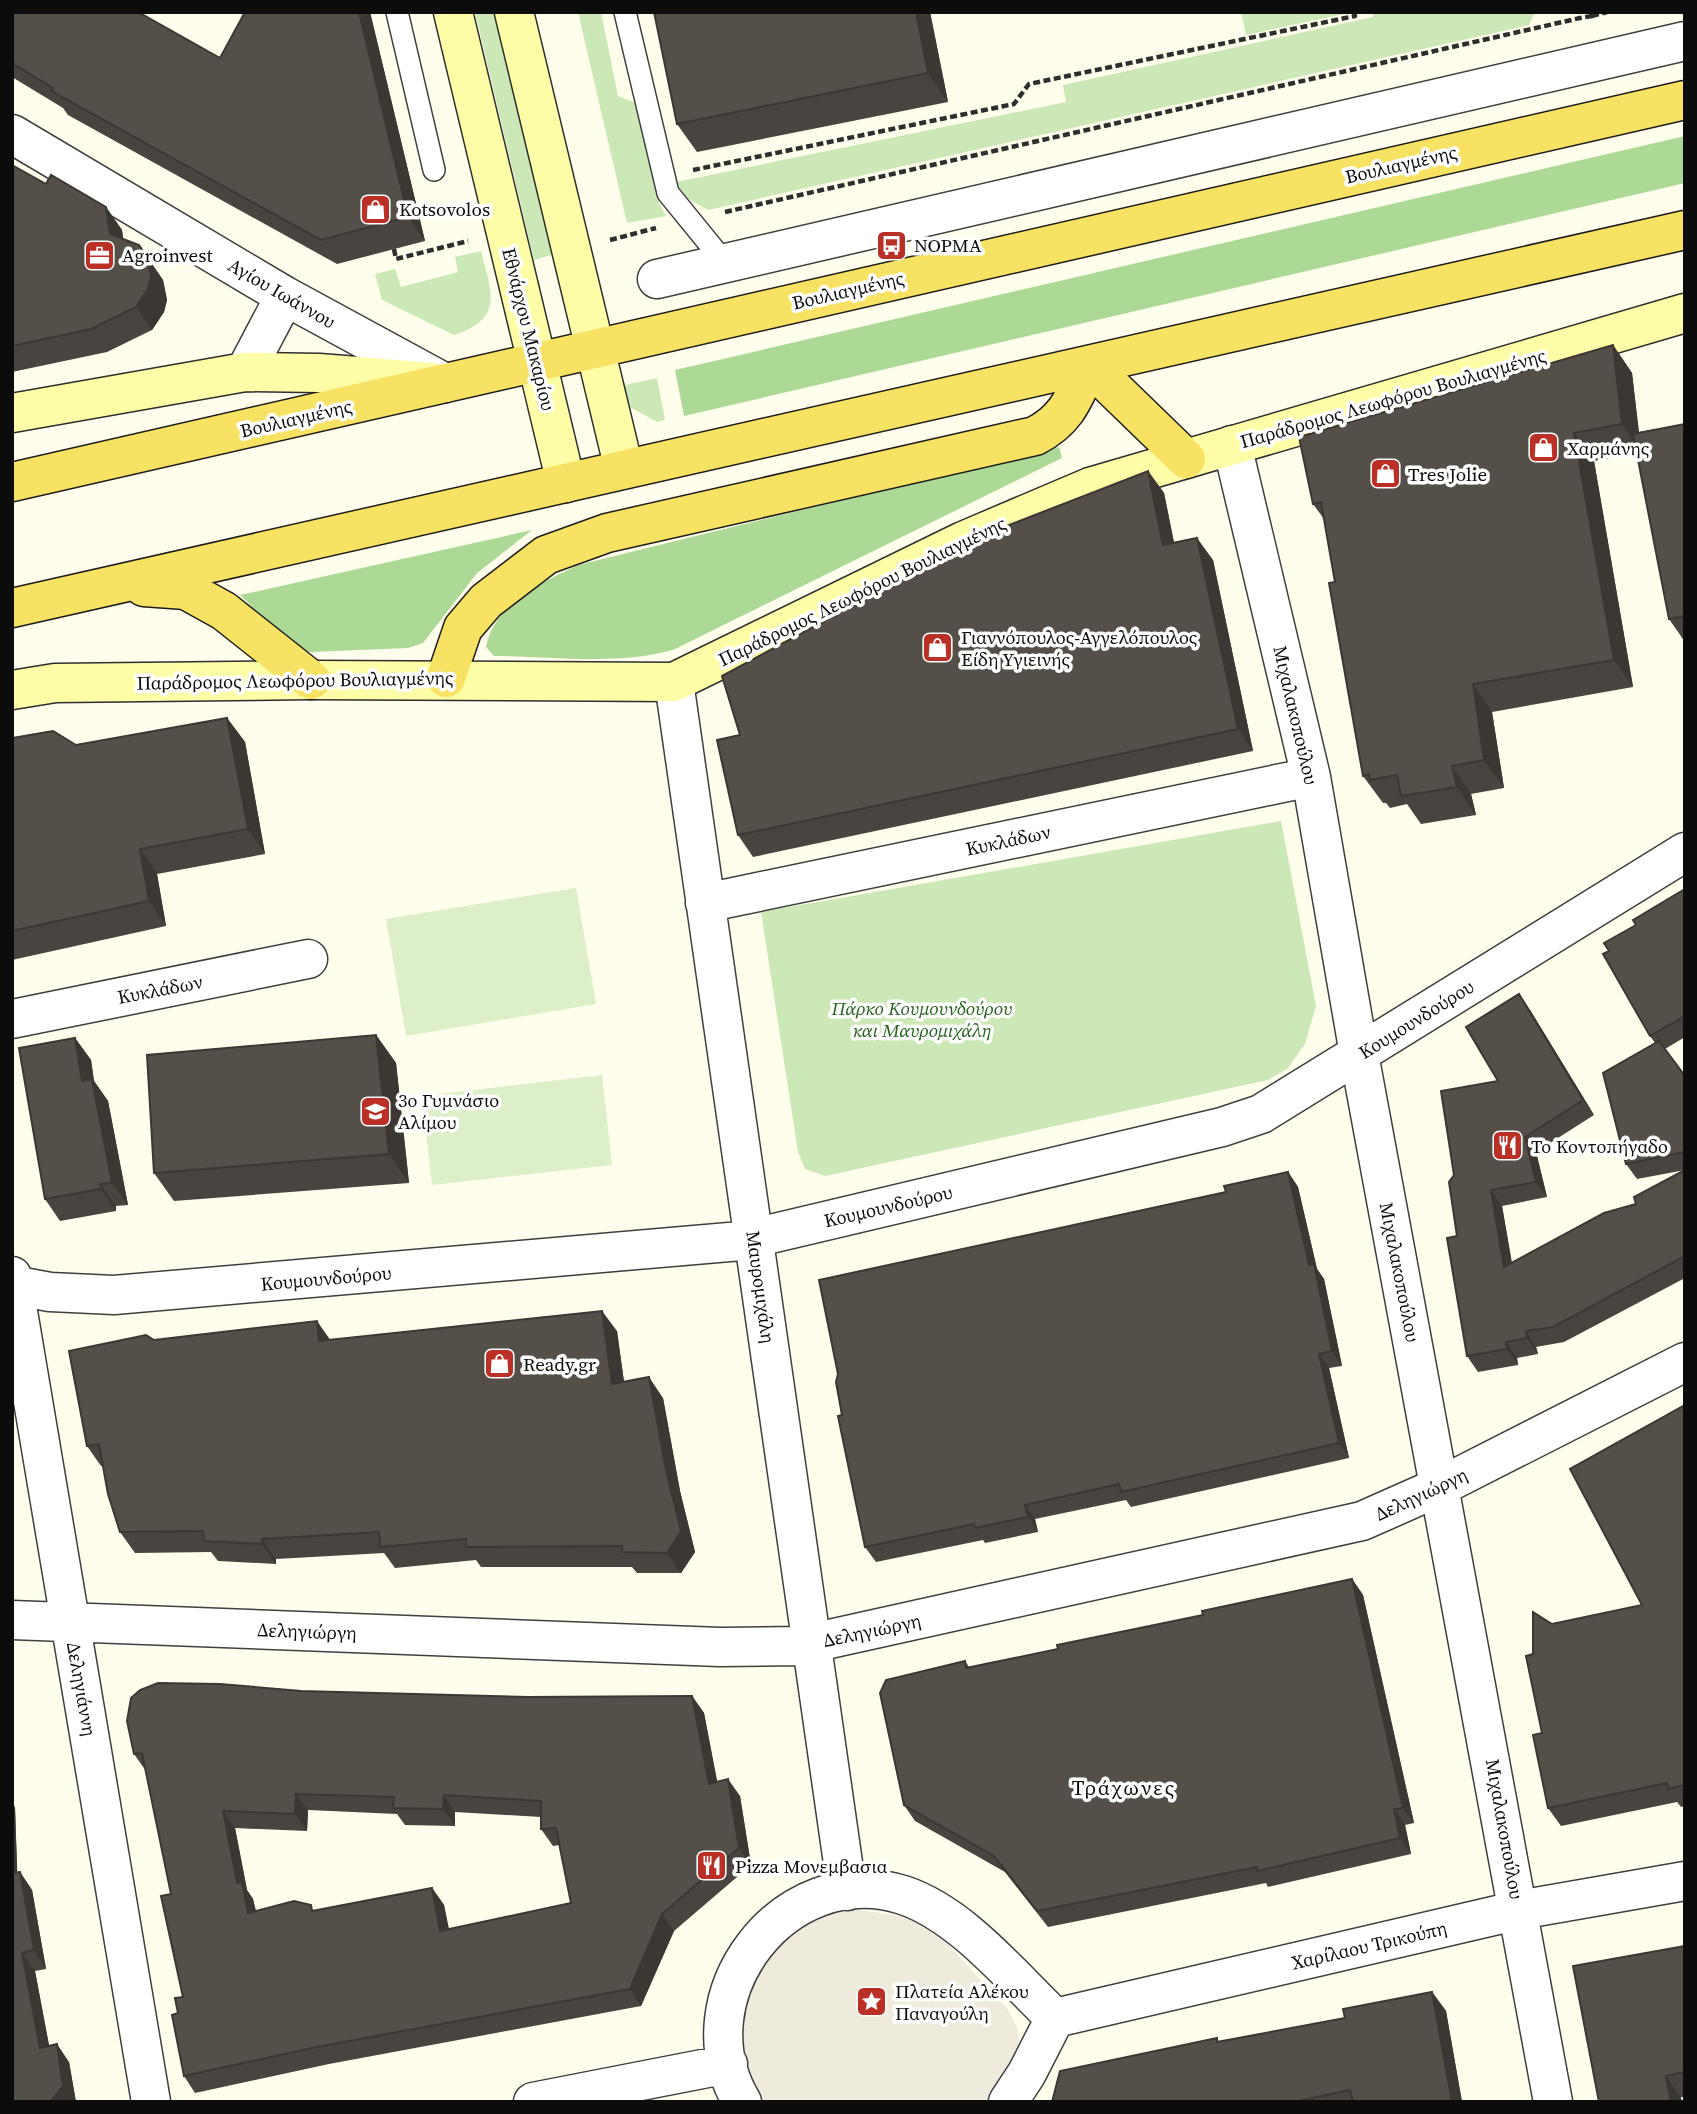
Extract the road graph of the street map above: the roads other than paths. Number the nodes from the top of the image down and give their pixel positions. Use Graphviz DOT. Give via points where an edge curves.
graph roads {
  1 [pos="397,12"];
  2 [pos="453,12"];
  3 [pos="514,12"];
  4 [pos="625,12"];
  5 [pos="1685,41"];
  6 [pos="1685,100"];
  7 [pos="12,134"];
  8 [pos="434,170"];
  9 [pos="1685,230"];
  10 [pos="725,263"];
  11 [pos="657,279"];
  12 [pos="285,296"];
  13 [pos="1685,313"];
  14 [pos="596,348"];
  15 [pos="538,362"];
  16 [pos="1089,365"];
  17 [pos="246,373"];
  18 [pos="445,383"];
  19 [pos="12,413"];
  20 [pos="1232,445"];
  21 [pos="1186,459"];
  22 [pos="624,469"];
  23 [pos="12,482"];
  24 [pos="566,482"];
  25 [pos="114,585"];
  26 [pos="12,608"];
  27 [pos="446,678"];
  28 [pos="311,680"];
  29 [pos="674,682"];
  30 [pos="12,690"];
  31 [pos="1311,777"];
  32 [pos="1685,852"];
  33 [pos="705,903"];
  34 [pos="308,959"];
  35 [pos="12,1019"];
  36 [pos="1359,1054"];
  37 [pos="754,1238"];
  38 [pos="13,1282"];
  39 [pos="1685,1362"];
  40 [pos="1441,1486"];
  41 [pos="12,1620"];
  42 [pos="70,1621"];
  43 [pos="812,1643"];
  44 [pos="1685,1881"];
  45 [pos="847,1891"];
  46 [pos="1519,1910"];
  47 [pos="1055,2018"];
  48 [pos="728,2064"];
  49 [pos="151,2102"];
  50 [pos="533,2102"];
  51 [pos="742,2102"];
  52 [pos="1009,2102"];
  53 [pos="1553,2102"];
  1 -- 8 [label="lane"];
  2 -- 15 [label="street, Εθνάρχου Μακαρίου"];
  3 -- 14 [label="street"];
  4 -- 10 [label="lane" via="668,193"];
  5 -- 10 [label="street"];
  6 -- 14 [label="main road, Βουλιαγμένης"];
  7 -- 12 [label="street, Αγίου Ιωάννου"];
  9 -- 16 [label="main road"];
  10 -- 11 [label="street"];
  12 -- 17 [label="street"];
  12 -- 18 [label="street, Αγίου Ιωάννου"];
  13 -- 20 [label="street, Παράδρομος Λεωφόρου Βουλιαγμένης"];
  14 -- 15 [label="main road, Βουλιαγμένης"];
  14 -- 22 [label="street"];
  15 -- 18 [label="main road, Βουλιαγμένης"];
  15 -- 24 [label="street, Εθνάρχου Μακαρίου"];
  16 -- 21 [label="main road"];
  16 -- 22 [label="main road"];
  16 -- 27 [label="main road" via="1068,411 1035,436 607,533 546,555 486,601 463,628"];
  17 -- 18 [label="street" via="319,373"];
  17 -- 19 [label="street"];
  18 -- 23 [label="main road, Βουλιαγμένης"];
  20 -- 21 [label="street, Παράδρομος Λεωφόρου Βουλιαγμένης"];
  20 -- 31 [label="street, Μιχαλακοπούλου"];
  21 -- 29 [label="street, Παράδρομος Λεωφόρου Βουλιαγμένης" via="1090,487 1028,512"];
  22 -- 24 [label="main road"];
  24 -- 25 [label="main road"];
  25 -- 26 [label="main road"];
  25 -- 28 [label="main road" via="186,590 223,611"];
  27 -- 28 [label="street, Παράδρομος Λεωφόρου Βουλιαγμένης"];
  27 -- 29 [label="street, Παράδρομος Λεωφόρου Βουλιαγμένης"];
  28 -- 30 [label="street, Παράδρομος Λεωφόρου Βουλιαγμένης" via="55,682"];
  29 -- 33 [label="street, Μαυρομιχάλη"];
  31 -- 33 [label="street, Κυκλάδων"];
  31 -- 36 [label="street, Μιχαλακοπούλου"];
  32 -- 36 [label="street, Κουμουνδούρου"];
  33 -- 37 [label="street, Μαυρομιχάλη"];
  34 -- 35 [label="street, Κυκλάδων"];
  36 -- 37 [label="street, Κουμουνδούρου" via="1261,1114 1222,1127"];
  36 -- 40 [label="street, Μιχαλακοπούλου"];
  37 -- 38 [label="street, Κουμουνδούρου" via="114,1295 50,1292"];
  37 -- 43 [label="street, Μαυρομιχάλη"];
  38 -- 42 [label="street, Δεληγιάννη"];
  39 -- 40 [label="street, Δεληγιώργη"];
  40 -- 43 [label="street, Δεληγιώργη" via="1362,1521"];
  40 -- 46 [label="street, Μιχαλακοπούλου"];
  41 -- 42 [label="street, Δεληγιώργη"];
  42 -- 43 [label="street, Δεληγιώργη" via="720,1647"];
  42 -- 49 [label="street, Δεληγιάννη"];
  43 -- 45 [label="street, Μαυρομιχάλη"];
  44 -- 46 [label="street, Χαρίλαου Τρικούπη"];
  45 -- 47 [label="street" via="901,1895 939,1911"];
  45 -- 48 [label="street" via="800,1905 766,1929 753,1945 727,1998 723,2036"];
  46 -- 47 [label="street, Χαρίλαου Τρικούπη"];
  46 -- 53 [label="street, Μιχαλακοπούλου"];
  47 -- 52 [label="street"];
  48 -- 50 [label="street"];
  48 -- 51 [label="street"];
}
